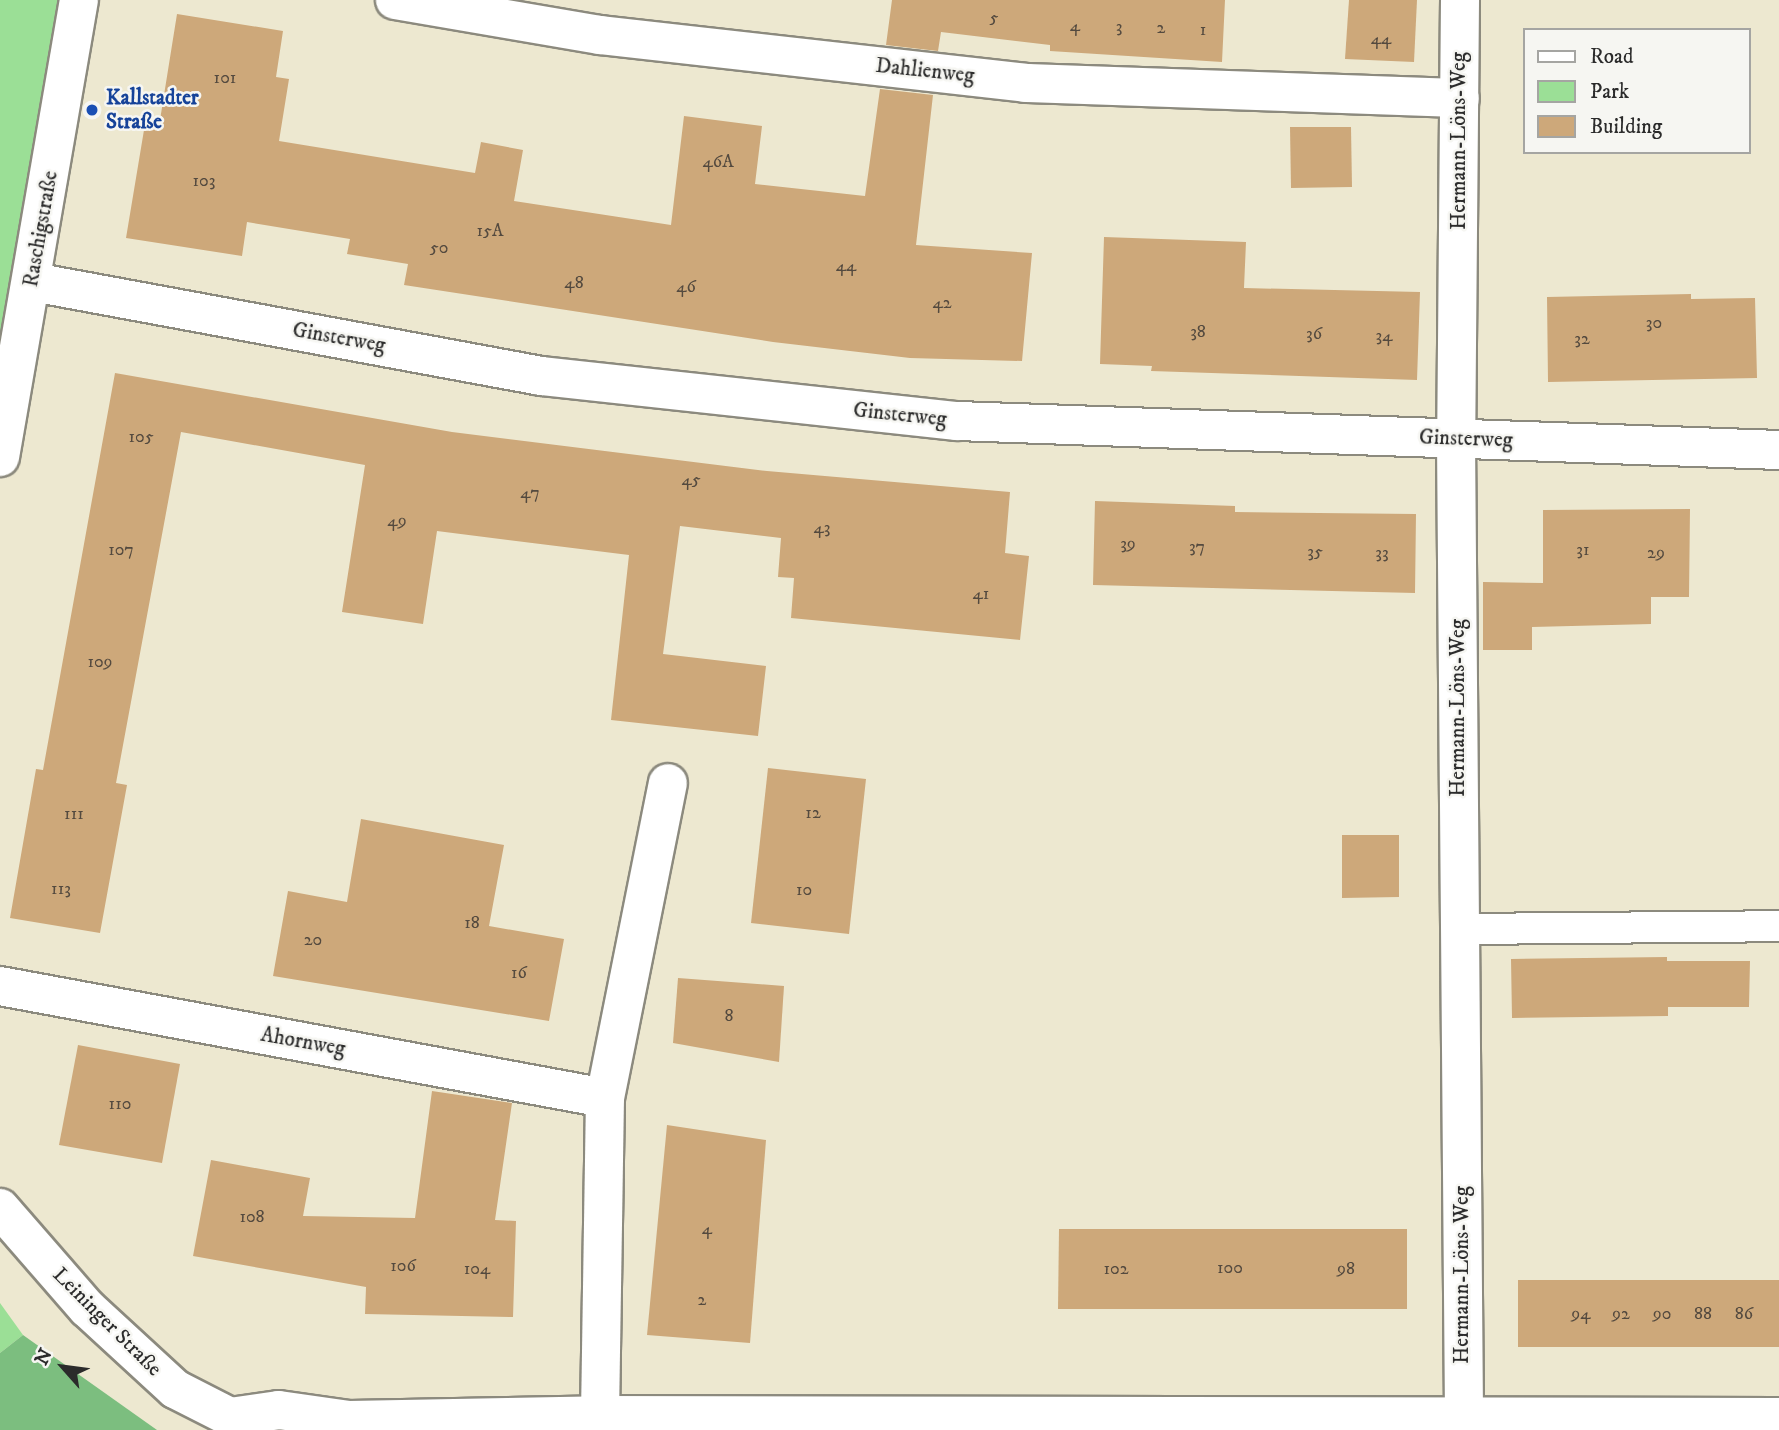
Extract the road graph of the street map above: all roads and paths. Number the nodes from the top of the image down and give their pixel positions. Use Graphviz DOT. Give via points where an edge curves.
graph roads {
  1 [pos="79,0"];
  2 [pos="395,0"];
  3 [pos="1460,0"];
  4 [pos="1460,98"];
  5 [pos="33,282"];
  6 [pos="1456,439"];
  7 [pos="1778,448"];
  8 [pos="0,457"];
  9 [pos="668,783"];
  10 [pos="1779,926"];
  11 [pos="1460,929"];
  12 [pos="0,986"];
  13 [pos="605,1098"];
  14 [pos="0,1208"];
  15 [pos="1779,1417"];
  16 [pos="600,1423"];
  17 [pos="1464,1423"];
  18 [pos="236,1424"];
  1 -- 5 [label="street, Raschigstraße"];
  2 -- 4 [label="street, Dahlienweg" via="600,34 1025,83"];
  3 -- 4 [label="street, Hermann-Löns-Weg"];
  4 -- 6 [label="street, Hermann-Löns-Weg"];
  5 -- 6 [label="street, Ginsterweg" via="555,377 957,421"];
  5 -- 8 [label="street, Raschigstraße"];
  6 -- 7 [label="street, Ginsterweg"];
  6 -- 11 [label="street, Hermann-Löns-Weg"];
  9 -- 13 [label="street"];
  10 -- 11 [label="lane"];
  11 -- 17 [label="street, Hermann-Löns-Weg"];
  12 -- 13 [label="street, Ahornweg"];
  13 -- 16 [label="street"];
  14 -- 18 [label="street, Leininger Straße" via="87,1308 175,1389"];
  15 -- 17 [label="street, Leininger Straße"];
  16 -- 17 [label="street, Leininger Straße"];
  16 -- 18 [label="street, Leininger Straße" via="349,1420 279,1410"];
}
